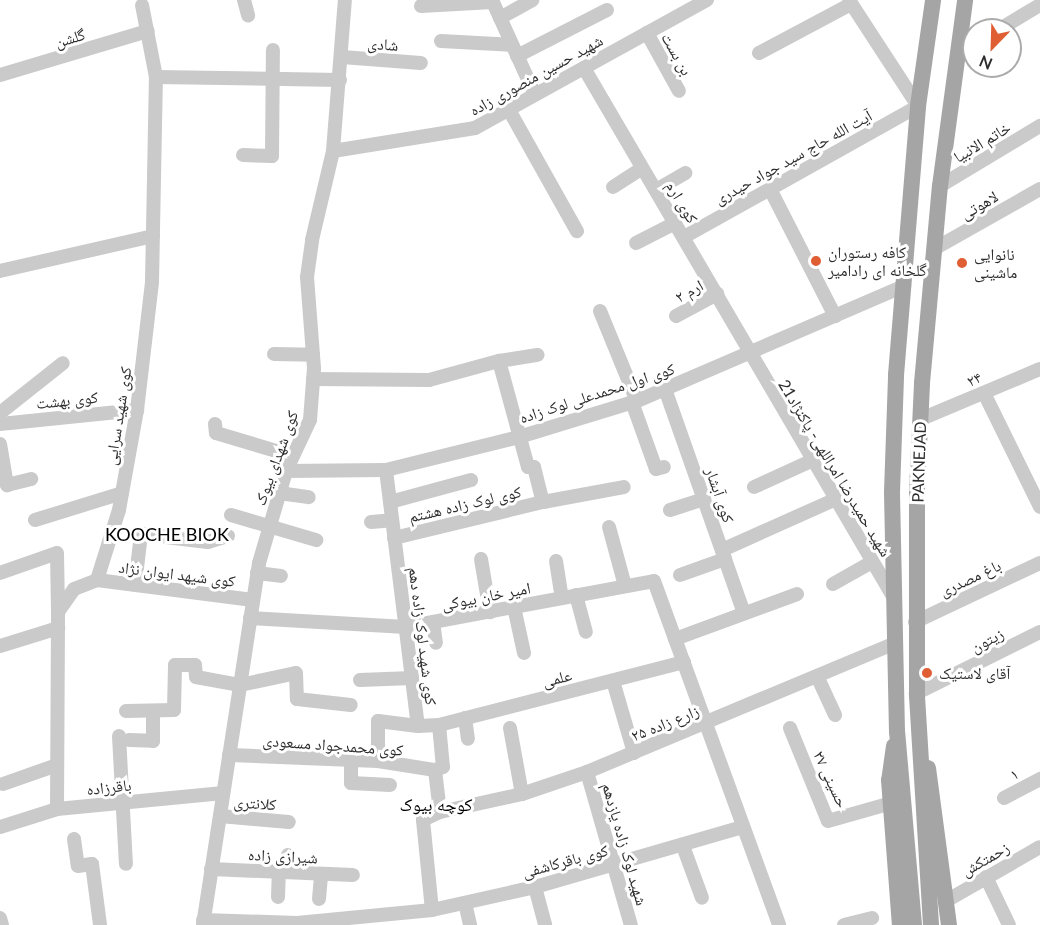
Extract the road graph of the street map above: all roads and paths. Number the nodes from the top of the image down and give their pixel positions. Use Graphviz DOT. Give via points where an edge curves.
graph roads {
  1 [pos="244,0"];
  2 [pos="345,0"];
  3 [pos="532,0"];
  4 [pos="707,0"];
  5 [pos="933,0"];
  6 [pos="965,0"];
  7 [pos="492,1"];
  8 [pos="140,2"];
  9 [pos="850,2"];
  10 [pos="1040,5"];
  11 [pos="421,6"];
  12 [pos="607,10"];
  13 [pos="248,15"];
  14 [pos="500,18"];
  15 [pos="1018,18"];
  16 [pos="148,31"];
  17 [pos="647,33"];
  18 [pos="441,41"];
  19 [pos="273,50"];
  20 [pos="515,50"];
  21 [pos="962,52"];
  22 [pos="759,53"];
  23 [pos="958,54"];
  24 [pos="342,57"];
  25 [pos="421,63"];
  26 [pos="584,68"];
  27 [pos="0,75"];
  28 [pos="156,77"];
  29 [pos="274,79"];
  30 [pos="340,80"];
  31 [pos="679,91"];
  32 [pos="535,95"];
  33 [pos="918,106"];
  34 [pos="509,110"];
  35 [pos="1040,126"];
  36 [pos="333,151"];
  37 [pos="243,155"];
  38 [pos="641,169"];
  39 [pos="686,173"];
  40 [pos="940,186"];
  41 [pos="613,187"];
  42 [pos="770,189"];
  43 [pos="1040,189"];
  44 [pos="656,190"];
  45 [pos="675,223"];
  46 [pos="576,231"];
  47 [pos="153,236"];
  48 [pos="684,237"];
  49 [pos="636,243"];
  50 [pos="934,249"];
  51 [pos="0,271"];
  52 [pos="904,286"];
  53 [pos="717,294"];
  54 [pos="600,311"];
  55 [pos="676,316"];
  56 [pos="835,316"];
  57 [pos="274,354"];
  58 [pos="312,355"];
  59 [pos="538,355"];
  60 [pos="749,355"];
  61 [pos="499,361"];
  62 [pos="63,363"];
  63 [pos="1040,369"];
  64 [pos="313,379"];
  65 [pos="665,389"];
  66 [pos="984,393"];
  67 [pos="634,402"];
  68 [pos="137,410"];
  69 [pos="0,413"];
  70 [pos="921,419"];
  71 [pos="0,424"];
  72 [pos="215,424"];
  73 [pos="519,436"];
  74 [pos="0,444"];
  75 [pos="293,456"];
  76 [pos="811,461"];
  77 [pos="664,467"];
  78 [pos="386,470"];
  79 [pos="286,471"];
  80 [pos="31,479"];
  81 [pos="471,480"];
  82 [pos="624,487"];
  83 [pos="754,487"];
  84 [pos="1037,492"];
  85 [pos="122,493"];
  86 [pos="279,493"];
  87 [pos="309,497"];
  88 [pos="704,499"];
  89 [pos="834,500"];
  90 [pos="390,502"];
  91 [pos="543,502"];
  92 [pos="1040,507"];
  93 [pos="670,510"];
  94 [pos="231,515"];
  95 [pos="35,520"];
  96 [pos="392,520"];
  97 [pos="371,522"];
  98 [pos="269,527"];
  99 [pos="609,528"];
  100 [pos="228,536"];
  101 [pos="394,538"];
  102 [pos="316,540"];
  103 [pos="723,554"];
  104 [pos="481,560"];
  105 [pos="556,561"];
  106 [pos="872,562"];
  107 [pos="1040,563"];
  108 [pos="0,573"];
  109 [pos="257,573"];
  110 [pos="281,576"];
  111 [pos="680,576"];
  112 [pos="98,580"];
  113 [pos="833,584"];
  114 [pos="135,585"];
  115 [pos="625,586"];
  116 [pos="797,594"];
  117 [pos="576,595"];
  118 [pos="562,598"];
  119 [pos="894,598"];
  120 [pos="253,600"];
  121 [pos="514,607"];
  122 [pos="743,611"];
  123 [pos="58,612"];
  124 [pos="490,612"];
  125 [pos="250,618"];
  126 [pos="433,622"];
  127 [pos="915,622"];
  128 [pos="406,627"];
  129 [pos="58,628"];
  130 [pos="586,632"];
  131 [pos="1040,632"];
  132 [pos="675,639"];
  133 [pos="436,643"];
  134 [pos="895,643"];
  135 [pos="0,646"];
  136 [pos="524,653"];
  137 [pos="684,662"];
  138 [pos="817,676"];
  139 [pos="412,678"];
  140 [pos="360,680"];
  141 [pos="613,681"];
  142 [pos="240,685"];
  143 [pos="917,693"];
  144 [pos="351,705"];
  145 [pos="126,711"];
  146 [pos="153,711"];
  147 [pos="835,715"];
  148 [pos="465,718"];
  149 [pos="706,724"];
  150 [pos="439,725"];
  151 [pos="418,726"];
  152 [pos="510,728"];
  153 [pos="790,728"];
  154 [pos="897,728"];
  155 [pos="919,729"];
  156 [pos="468,739"];
  157 [pos="634,753"];
  158 [pos="229,755"];
  159 [pos="351,760"];
  160 [pos="378,761"];
  161 [pos="57,765"];
  162 [pos="435,770"];
  163 [pos="587,772"];
  164 [pos="1040,780"];
  165 [pos="3,784"];
  166 [pos="390,785"];
  167 [pos="223,793"];
  168 [pos="522,794"];
  169 [pos="1004,798"];
  170 [pos="124,802"];
  171 [pos="891,803"];
  172 [pos="57,809"];
  173 [pos="440,813"];
  174 [pos="220,816"];
  175 [pos="289,822"];
  176 [pos="0,827"];
  177 [pos="743,827"];
  178 [pos="74,839"];
  179 [pos="683,846"];
  180 [pos="1040,847"];
  181 [pos="288,855"];
  182 [pos="126,864"];
  183 [pos="613,866"];
  184 [pos="212,869"];
  185 [pos="283,872"];
  186 [pos="321,874"];
  187 [pos="352,875"];
  188 [pos="986,878"];
  189 [pos="535,887"];
  190 [pos="278,897"];
  191 [pos="702,898"];
  192 [pos="319,899"];
  193 [pos="946,901"];
  194 [pos="465,903"];
  195 [pos="432,910"];
  196 [pos="0,918"];
  197 [pos="872,918"];
  198 [pos="393,921"];
  199 [pos="343,922"];
  200 [pos="203,923"];
  201 [pos="297,924"];
  202 [pos="2,925"];
  203 [pos="100,925"];
  204 [pos="470,925"];
  205 [pos="545,925"];
  206 [pos="631,925"];
  207 [pos="779,925"];
  208 [pos="844,925"];
  209 [pos="900,925"];
  210 [pos="914,925"];
  211 [pos="931,925"];
  212 [pos="949,925"];
  213 [pos="1009,925"];
  1 -- 13 [label="street"];
  2 -- 24 [label="street, کوی شهدای بیوک"];
  3 -- 14 [label="street"];
  4 -- 17 [label="street, شهید حسین منصوری زاده"];
  5 -- 33 [label="main road, PAKNEJAD"];
  6 -- 23 [label="main road, PAKNEJAD"];
  7 -- 11 [label="street"];
  7 -- 14 [label="street"];
  8 -- 16 [label="street, کوی شهید سرایی"];
  9 -- 22 [label="street"];
  9 -- 33 [label="street"];
  10 -- 15 [label="street"];
  12 -- 20 [label="street"];
  14 -- 20 [label="street"];
  16 -- 27 [label="street, گلشن"];
  16 -- 28 [label="street, کوی شهید سرایی"];
  17 -- 26 [label="street, شهید حسین منصوری زاده"];
  17 -- 31 [label="street, بن بست"];
  18 -- 20 [label="street"];
  19 -- 29 [label="street"];
  20 -- 32 [label="street"];
  21 -- 23 [label="street"];
  23 -- 40 [label="main road, PAKNEJAD"];
  24 -- 25 [label="street, شادی"];
  24 -- 30 [label="street, کوی شهدای بیوک"];
  26 -- 32 [label="street, شهید حسین منصوری زاده"];
  26 -- 38 [label="street, کوی ارم"];
  28 -- 29 [label="street"];
  28 -- 47 [label="street, کوی شهید سرایی"];
  29 -- 30 [label="street"];
  29 -- 37 [label="street" via="272,156"];
  30 -- 36 [label="street, کوی شهدای بیوک"];
  32 -- 34 [label="street, شهید حسین منصوری زاده"];
  33 -- 42 [label="street, آیت الله حاج سید جواد حیدری"];
  33 -- 52 [label="main road, PAKNEJAD"];
  34 -- 36 [label="street, شهید حسین منصوری زاده" via="475,128"];
  34 -- 46 [label="street"];
  35 -- 40 [label="street, خاتم الانبیا"];
  36 -- 58 [label="street, کوی شهدای بیوک" via="307,277"];
  38 -- 41 [label="street"];
  38 -- 44 [label="street, کوی ارم"];
  39 -- 44 [label="street"];
  40 -- 50 [label="main road, PAKNEJAD"];
  42 -- 48 [label="street, آیت الله حاج سید جواد حیدری"];
  42 -- 56 [label="street"];
  43 -- 50 [label="street, لاهوتی"];
  44 -- 45 [label="street, کوی ارم"];
  45 -- 48 [label="street, کوی ارم"];
  45 -- 49 [label="street"];
  47 -- 51 [label="street"];
  47 -- 68 [label="street, کوی شهید سرایی" via="152,282"];
  48 -- 53 [label="street, کوی ارم"];
  50 -- 70 [label="main road, PAKNEJAD"];
  52 -- 56 [label="street, کوی اول محمدعلی لوک زاده"];
  52 -- 119 [label="main road, PAKNEJAD" via="892,492"];
  53 -- 55 [label="street, ارم ۲"];
  53 -- 60 [label="street, کوی ارم"];
  54 -- 67 [label="street"];
  56 -- 60 [label="street, کوی اول محمدعلی لوک زاده"];
  57 -- 58 [label="street"];
  58 -- 64 [label="street, کوی شهدای بیوک"];
  59 -- 61 [label="street"];
  60 -- 65 [label="street, کوی اول محمدعلی لوک زاده"];
  60 -- 76 [label="street, شهید حمیدرضا امراللهی- پاکنژاد21"];
  61 -- 64 [label="street" via="429,380"];
  61 -- 73 [label="street, کوی لوک زاده هشتم"];
  62 -- 69 [label="street"];
  63 -- 66 [label="street, ۲۴"];
  64 -- 75 [label="street, کوی شهدای بیوک" via="309,420"];
  65 -- 67 [label="street, کوی اول محمدعلی لوک زاده"];
  65 -- 88 [label="street, کوی آبشار"];
  66 -- 70 [label="street, ۲۴"];
  66 -- 84 [label="street"];
  67 -- 73 [label="street, کوی اول محمدعلی لوک زاده"];
  67 -- 77 [label="street" via="656,468"];
  68 -- 71 [label="street, کوی بهشت"];
  68 -- 85 [label="street, کوی شهید سرایی"];
  70 -- 127 [label="main road, PAKNEJAD"];
  72 -- 75 [label="street" via="216,432"];
  73 -- 78 [label="street, کوی اول محمدعلی لوک زاده"];
  73 -- 91 [label="street, کوی لوک زاده هشتم" via="528,468 534,467"];
  74 -- 80 [label="street" via="7,485"];
  75 -- 79 [label="street, کوی شهدای بیوک"];
  76 -- 83 [label="street"];
  76 -- 89 [label="street, شهید حمیدرضا امراللهی- پاکنژاد21"];
  78 -- 79 [label="street, کوی اول محمدعلی لوک زاده"];
  78 -- 90 [label="street, کوی شهید لوک زاده دهم"];
  79 -- 86 [label="street, کوی شهدای بیوک"];
  81 -- 90 [label="street"];
  82 -- 91 [label="street, کوی لوک زاده هشتم"];
  84 -- 92 [label="street"];
  85 -- 95 [label="street"];
  85 -- 112 [label="street, کوی شهید سرایی"];
  86 -- 87 [label="street"];
  86 -- 98 [label="street, کوی شهدای بیوک"];
  88 -- 93 [label="street"];
  88 -- 103 [label="street, کوی آبشار"];
  89 -- 103 [label="street"];
  89 -- 106 [label="street, شهید حمیدرضا امراللهی- پاکنژاد21"];
  90 -- 96 [label="street, کوی شهید لوک زاده دهم"];
  91 -- 101 [label="street, کوی لوک زاده هشتم"];
  94 -- 98 [label="street"];
  96 -- 97 [label="street"];
  96 -- 101 [label="street, کوی شهید لوک زاده دهم"];
  98 -- 102 [label="street"];
  98 -- 109 [label="street, کوی شهدای بیوک"];
  99 -- 115 [label="street"];
  100 -- 114 [label="street" via="208,542 141,534"];
  101 -- 128 [label="street, کوی شهید لوک زاده دهم"];
  103 -- 111 [label="street"];
  103 -- 122 [label="street, کوی آبشار"];
  104 -- 124 [label="street"];
  105 -- 118 [label="street"];
  106 -- 113 [label="street"];
  106 -- 119 [label="street, شهید حمیدرضا امراللهی- پاکنژاد21"];
  107 -- 127 [label="street, باغ مصدری"];
  108 -- 123 [label="street" via="57,553"];
  109 -- 110 [label="street"];
  109 -- 120 [label="street, کوی شهدای بیوک"];
  112 -- 114 [label="street, کوی شیهد ایوان نژاد"];
  112 -- 123 [label="street" via="74,589"];
  114 -- 120 [label="street, کوی شیهد ایوان نژاد"];
  115 -- 117 [label="street, امیر خان بیوکی"];
  115 -- 132 [label="street, امیر خان بیوکی" via="654,581"];
  116 -- 122 [label="street"];
  117 -- 118 [label="street, امیر خان بیوکی"];
  117 -- 130 [label="street"];
  118 -- 121 [label="street, امیر خان بیوکی"];
  119 -- 134 [label="main road, PAKNEJAD"];
  120 -- 125 [label="street, کوی شهدای بیوک"];
  121 -- 124 [label="street, امیر خان بیوکی"];
  121 -- 136 [label="street"];
  122 -- 132 [label="street"];
  123 -- 129 [label="street"];
  124 -- 126 [label="street, امیر خان بیوکی"];
  125 -- 128 [label="street, امیر خان بیوکی"];
  125 -- 142 [label="street, کوی شهدای بیوک"];
  126 -- 128 [label="street, امیر خان بیوکی"];
  126 -- 133 [label="street"];
  127 -- 143 [label="main road, PAKNEJAD"];
  128 -- 139 [label="street, کوی شهید لوک زاده دهم"];
  129 -- 135 [label="street"];
  129 -- 161 [label="street"];
  131 -- 143 [label="street, زیتون"];
  132 -- 137 [label="street"];
  134 -- 138 [label="street, زارع زاده ۲۵"];
  134 -- 154 [label="main road, PAKNEJAD"];
  137 -- 141 [label="street, علمی"];
  137 -- 149 [label="street"];
  138 -- 147 [label="street"];
  138 -- 149 [label="street, زارع زاده ۲۵"];
  139 -- 140 [label="street"];
  139 -- 151 [label="street, کوی شهید لوک زاده دهم"];
  141 -- 148 [label="street, علمی"];
  141 -- 157 [label="street"];
  142 -- 144 [label="street" via="296,673 297,699"];
  142 -- 146 [label="street" via="196,677 195,665 176,665 174,710"];
  142 -- 158 [label="street, کوی شهدای بیوک"];
  143 -- 155 [label="main road, PAKNEJAD"];
  145 -- 146 [label="street"];
  146 -- 170 [label="street" via="153,741 124,738"];
  148 -- 150 [label="street, علمی"];
  148 -- 156 [label="street"];
  149 -- 157 [label="street, زارع زاده ۲۵"];
  149 -- 177 [label="street"];
  150 -- 151 [label="street, کوی شهید لوک زاده دهم"];
  150 -- 162 [label="street, کوی شهید لوک زاده دهم" via="443,767"];
  151 -- 160 [label="street" via="378,721"];
  152 -- 168 [label="street"];
  153 -- 171 [label="street, حسینی ۲۷" via="828,821"];
  154 -- 171 [label="main road" via="889,780"];
  154 -- 210 [label="main road, PAKNEJAD"];
  155 -- 193 [label="main road" via="932,784"];
  155 -- 211 [label="main road, PAKNEJAD"];
  157 -- 163 [label="street, زارع زاده ۲۵"];
  158 -- 159 [label="street, کوی محمدجواد مسعودی"];
  158 -- 167 [label="street, کوی شهدای بیوک"];
  159 -- 160 [label="street, کوی محمدجواد مسعودی"];
  159 -- 166 [label="street" via="351,783"];
  160 -- 162 [label="street, کوی محمدجواد مسعودی"];
  161 -- 165 [label="street"];
  161 -- 172 [label="street"];
  162 -- 173 [label="street, کوی شهید لوک زاده دهم"];
  163 -- 168 [label="street, زارع زاده ۲۵"];
  163 -- 183 [label="street, شهید لوک زاده یازدهم"];
  164 -- 169 [label="street, ۱"];
  167 -- 170 [label="street, باقرزاده"];
  167 -- 174 [label="street, کوی شهدای بیوک"];
  168 -- 173 [label="street, زارع زاده ۲۵"];
  170 -- 172 [label="street, باقرزاده"];
  170 -- 182 [label="street"];
  171 -- 209 [label="main road"];
  172 -- 176 [label="street, باقرزاده"];
  173 -- 195 [label="street" via="423,820"];
  174 -- 175 [label="street, کلانتری"];
  174 -- 184 [label="street, کوی شهدای بیوک"];
  177 -- 179 [label="street, کوی باقرکاشفی"];
  177 -- 207 [label="street"];
  178 -- 203 [label="street" via="78,867 92,864"];
  179 -- 183 [label="street, کوی باقرکاشفی"];
  179 -- 191 [label="street"];
  180 -- 188 [label="street, زحمتکش"];
  181 -- 185 [label="street"];
  183 -- 189 [label="street, کوی باقرکاشفی"];
  183 -- 206 [label="street, شهید لوک زاده یازدهم"];
  184 -- 185 [label="street, شیرازی زاده"];
  184 -- 200 [label="street, کوی شهدای بیوک"];
  185 -- 186 [label="street, شیرازی زاده"];
  185 -- 190 [label="street"];
  186 -- 187 [label="street, شیرازی زاده"];
  186 -- 192 [label="street"];
  188 -- 193 [label="street, زحمتکش"];
  188 -- 213 [label="street"];
  189 -- 194 [label="street, کوی باقرکاشفی"];
  189 -- 205 [label="street"];
  193 -- 212 [label="main road"];
  194 -- 195 [label="street, کوی باقرکاشفی"];
  194 -- 204 [label="street"];
  195 -- 198 [label="street, کوی باقرکاشفی"];
  196 -- 202 [label="street"];
  197 -- 208 [label="street"];
  198 -- 199 [label="street, کوی باقرکاشفی"];
  199 -- 201 [label="street, کوی باقرکاشفی"];
  200 -- 201 [label="street, کوی باقرکاشفی"];
}
